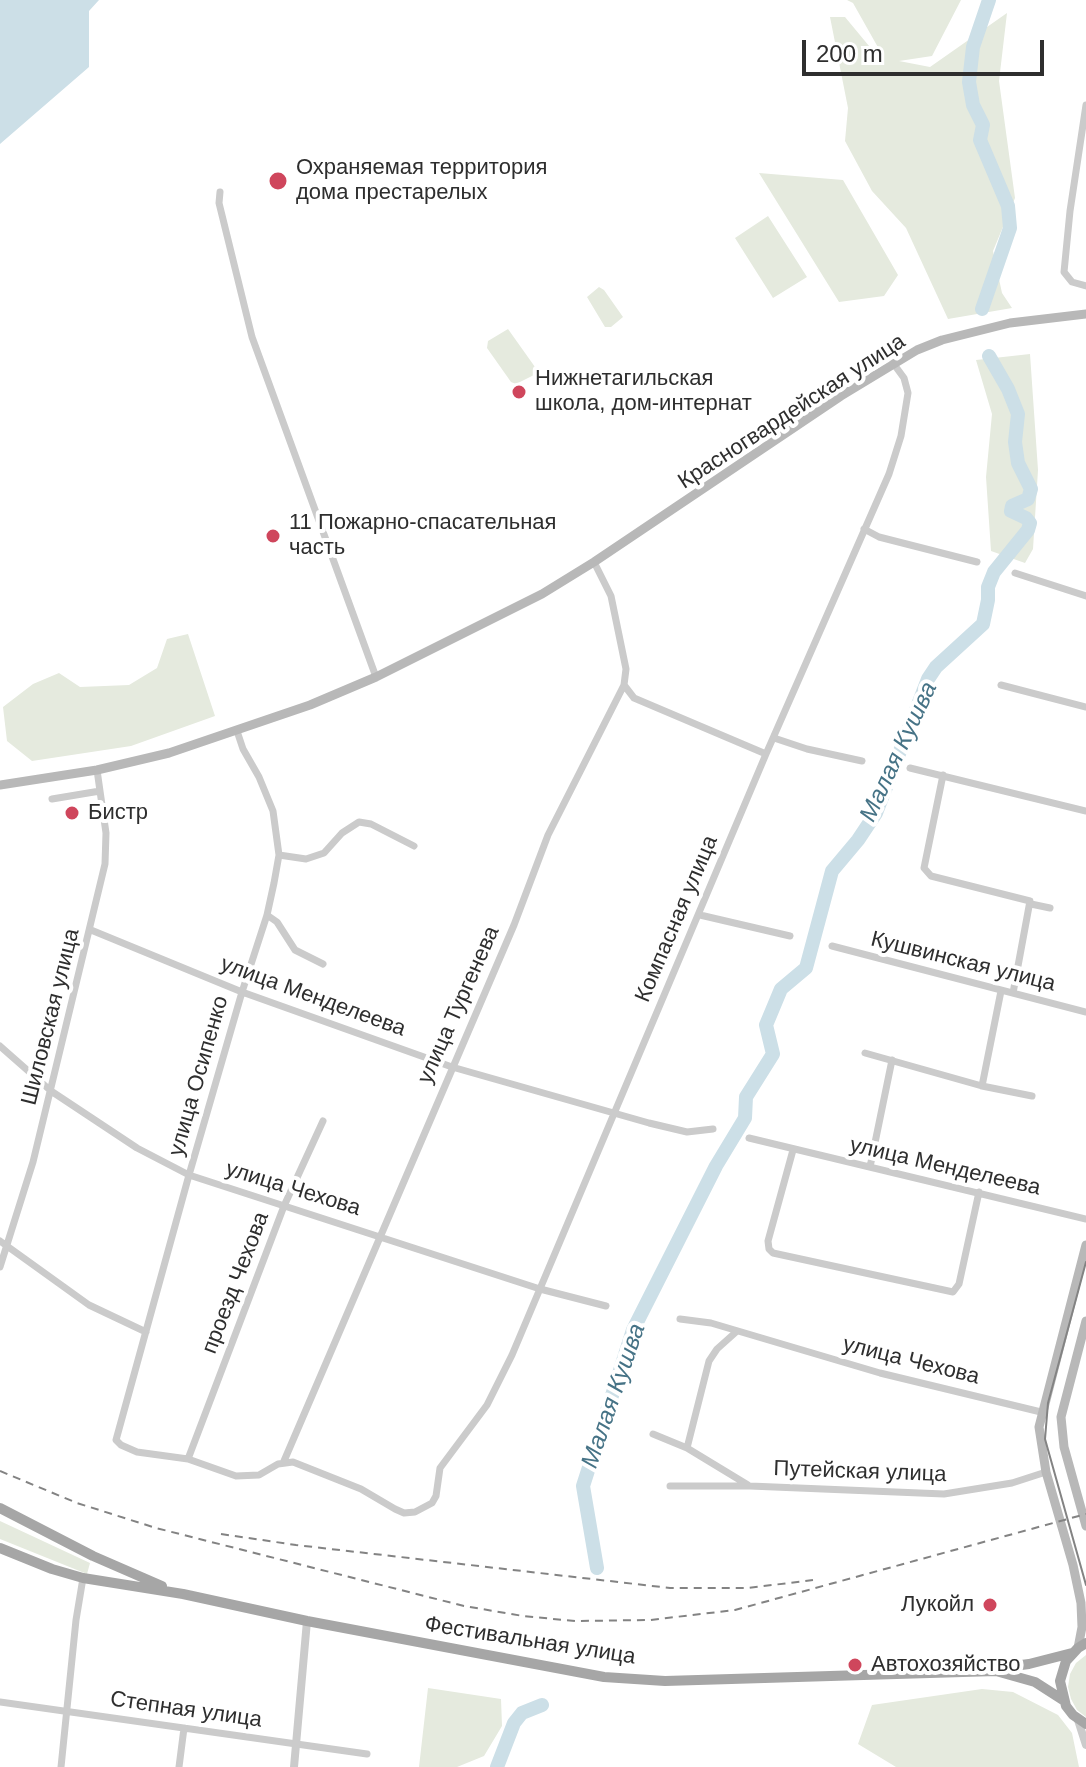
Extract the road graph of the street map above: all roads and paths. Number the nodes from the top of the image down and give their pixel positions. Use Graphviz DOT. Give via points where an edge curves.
graph roads {
  1 [pos="1086,105"];
  2 [pos="1084,146"];
  3 [pos="220,192"];
  4 [pos="1086,286"];
  5 [pos="1086,314"];
  6 [pos="893,363"];
  7 [pos="864,529"];
  8 [pos="594,562"];
  9 [pos="977,562"];
  10 [pos="1015,573"];
  11 [pos="1086,596"];
  12 [pos="376,677"];
  13 [pos="624,685"];
  14 [pos="1001,685"];
  15 [pos="1086,707"];
  16 [pos="237,731"];
  17 [pos="774,738"];
  18 [pos="766,754"];
  19 [pos="862,761"];
  20 [pos="910,768"];
  21 [pos="97,770"];
  22 [pos="943,775"];
  23 [pos="0,785"];
  24 [pos="100,791"];
  25 [pos="52,799"];
  26 [pos="1086,811"];
  27 [pos="414,846"];
  28 [pos="279,855"];
  29 [pos="1031,904"];
  30 [pos="1050,908"];
  31 [pos="267,915"];
  32 [pos="700,915"];
  33 [pos="91,930"];
  34 [pos="790,936"];
  35 [pos="832,946"];
  36 [pos="323,964"];
  37 [pos="1001,991"];
  38 [pos="242,992"];
  39 [pos="1013,993"];
  40 [pos="1086,1012"];
  41 [pos="0,1046"];
  42 [pos="865,1053"];
  43 [pos="892,1060"];
  44 [pos="452,1067"];
  45 [pos="982,1086"];
  46 [pos="51,1091"];
  47 [pos="1032,1096"];
  48 [pos="614,1113"];
  49 [pos="323,1121"];
  50 [pos="713,1129"];
  51 [pos="749,1138"];
  52 [pos="793,1150"];
  53 [pos="870,1167"];
  54 [pos="189,1175"];
  55 [pos="979,1192"];
  56 [pos="284,1206"];
  57 [pos="1086,1219"];
  58 [pos="379,1235"];
  59 [pos="0,1241"];
  60 [pos="1086,1245"];
  61 [pos="8,1247"];
  62 [pos="0,1267"];
  63 [pos="540,1289"];
  64 [pos="606,1306"];
  65 [pos="680,1319"];
  66 [pos="1086,1321"];
  67 [pos="146,1332"];
  68 [pos="736,1332"];
  69 [pos="1041,1412"];
  70 [pos="653,1434"];
  71 [pos="687,1448"];
  72 [pos="188,1459"];
  73 [pos="284,1461"];
  74 [pos="1046,1472"];
  75 [pos="670,1486"];
  76 [pos="750,1486"];
  77 [pos="0,1508"];
  78 [pos="1086,1526"];
  79 [pos="0,1548"];
  80 [pos="110,1564"];
  81 [pos="83,1578"];
  82 [pos="104,1582"];
  83 [pos="183,1594"];
  84 [pos="307,1621"];
  85 [pos="1079,1648"];
  86 [pos="972,1671"];
  87 [pos="1063,1700"];
  88 [pos="0,1702"];
  89 [pos="68,1712"];
  90 [pos="1082,1722"];
  91 [pos="184,1728"];
  92 [pos="296,1744"];
  93 [pos="1086,1745"];
  94 [pos="367,1754"];
  95 [pos="61,1767"];
  96 [pos="179,1767"];
  97 [pos="294,1767"];
  1 -- 2 [label="street"];
  2 -- 4 [label="street" via="1064,272 1072,282"];
  3 -- 12 [label="street" via="252,337"];
  5 -- 6 [label="main road, Красногвардейская улица" via="964,334"];
  6 -- 7 [label="street, Компасная улица" via="907,386 907,404 896,456"];
  6 -- 8 [label="main road, Красногвардейская улица"];
  7 -- 9 [label="street"];
  7 -- 17 [label="street, Компасная улица"];
  8 -- 12 [label="main road, Красногвардейская улица" via="542,594"];
  8 -- 13 [label="street" via="611,596 626,669"];
  10 -- 11 [label="street"];
  12 -- 16 [label="main road, Красногвардейская улица"];
  13 -- 18 [label="street" via="634,698"];
  13 -- 44 [label="street, улица Тургенева" via="548,835"];
  14 -- 15 [label="street"];
  16 -- 21 [label="main road, Красногвардейская улица"];
  16 -- 28 [label="street, улица Осипенко" via="273,811"];
  17 -- 18 [label="street, Компасная улица"];
  17 -- 19 [label="street"];
  18 -- 32 [label="street, Компасная улица"];
  20 -- 22 [label="street"];
  21 -- 23 [label="main road, Красногвардейская улица"];
  21 -- 24 [label="street, Шиловская улица"];
  22 -- 26 [label="street"];
  22 -- 29 [label="street" via="924,862 928,873 1026,898"];
  24 -- 25 [label="street"];
  24 -- 33 [label="street, Шиловская улица" via="105,864"];
  27 -- 28 [label="street" via="359,822 324,853 306,859"];
  28 -- 31 [label="street, улица Осипенко"];
  29 -- 30 [label="street"];
  29 -- 39 [label="street"];
  31 -- 36 [label="street" via="295,950"];
  31 -- 38 [label="street, улица Осипенко"];
  32 -- 34 [label="street"];
  32 -- 48 [label="street, Компасная улица"];
  33 -- 38 [label="street, улица Менделеева"];
  33 -- 46 [label="street, Шиловская улица"];
  35 -- 37 [label="street, Кушвинская улица"];
  37 -- 39 [label="street, Кушвинская улица"];
  37 -- 45 [label="street"];
  38 -- 44 [label="street, улица Менделеева"];
  38 -- 54 [label="street, улица Осипенко"];
  39 -- 40 [label="street, Кушвинская улица"];
  41 -- 46 [label="street, улица Чехова"];
  42 -- 43 [label="street"];
  43 -- 45 [label="street"];
  43 -- 53 [label="street"];
  44 -- 48 [label="street, улица Менделеева"];
  44 -- 58 [label="street, улица Тургенева"];
  45 -- 47 [label="street"];
  46 -- 54 [label="street, улица Чехова"];
  46 -- 61 [label="street, Шиловская улица"];
  48 -- 50 [label="street, улица Менделеева" via="687,1132"];
  48 -- 63 [label="street, Компасная улица"];
  49 -- 56 [label="street, проезд Чехова"];
  51 -- 52 [label="street, улица Менделеева"];
  52 -- 53 [label="street, улица Менделеева"];
  52 -- 55 [label="street" via="768,1241 773,1253 953,1292"];
  53 -- 55 [label="street, улица Менделеева"];
  54 -- 56 [label="street, улица Чехова"];
  54 -- 67 [label="street, улица Осипенко"];
  55 -- 57 [label="street, улица Менделеева"];
  56 -- 58 [label="street, улица Чехова"];
  56 -- 72 [label="street, проезд Чехова"];
  58 -- 63 [label="street, улица Чехова"];
  58 -- 73 [label="street, улица Тургенева"];
  59 -- 61 [label="street"];
  60 -- 69 [label="main road"];
  61 -- 62 [label="street, Шиловская улица"];
  61 -- 67 [label="street" via="89,1305"];
  63 -- 64 [label="street, улица Чехова"];
  63 -- 73 [label="street, Компасная улица" via="487,1405 440,1468 432,1503 404,1513 340,1479"];
  65 -- 68 [label="street, улица Чехова"];
  66 -- 78 [label="main road" via="1061,1417"];
  67 -- 72 [label="street, улица Осипенко" via="116,1440 137,1452"];
  68 -- 69 [label="street, улица Чехова"];
  68 -- 71 [label="street" via="709,1361"];
  69 -- 74 [label="main road"];
  70 -- 71 [label="street"];
  71 -- 76 [label="street"];
  72 -- 73 [label="street" via="248,1477"];
  74 -- 76 [label="street, Путейская улица" via="944,1494"];
  74 -- 85 [label="main road" via="1081,1603"];
  75 -- 76 [label="street, Путейская улица"];
  77 -- 80 [label="main road, Фестивальная улица"];
  79 -- 81 [label="main road, Фестивальная улица"];
  80 -- 82 [label="main road"];
  80 -- 83 [label="main road, Фестивальная улица"];
  81 -- 82 [label="main road, Фестивальная улица"];
  81 -- 89 [label="street"];
  82 -- 83 [label="main road, Фестивальная улица"];
  83 -- 84 [label="main road, Фестивальная улица"];
  84 -- 86 [label="main road, Фестивальная улица" via="604,1677 665,1681"];
  84 -- 92 [label="street"];
  85 -- 86 [label="main road, Фестивальная улица" via="1029,1664"];
  85 -- 87 [label="main road" via="1061,1675"];
  86 -- 87 [label="main road, Фестивальная улица" via="1023,1677"];
  87 -- 90 [label="main road"];
  88 -- 89 [label="street, Степная улица"];
  89 -- 91 [label="street, Степная улица"];
  89 -- 95 [label="street"];
  90 -- 93 [label="street"];
  91 -- 92 [label="street, Степная улица"];
  91 -- 96 [label="street"];
  92 -- 94 [label="street, Степная улица"];
  92 -- 97 [label="street"];
}
